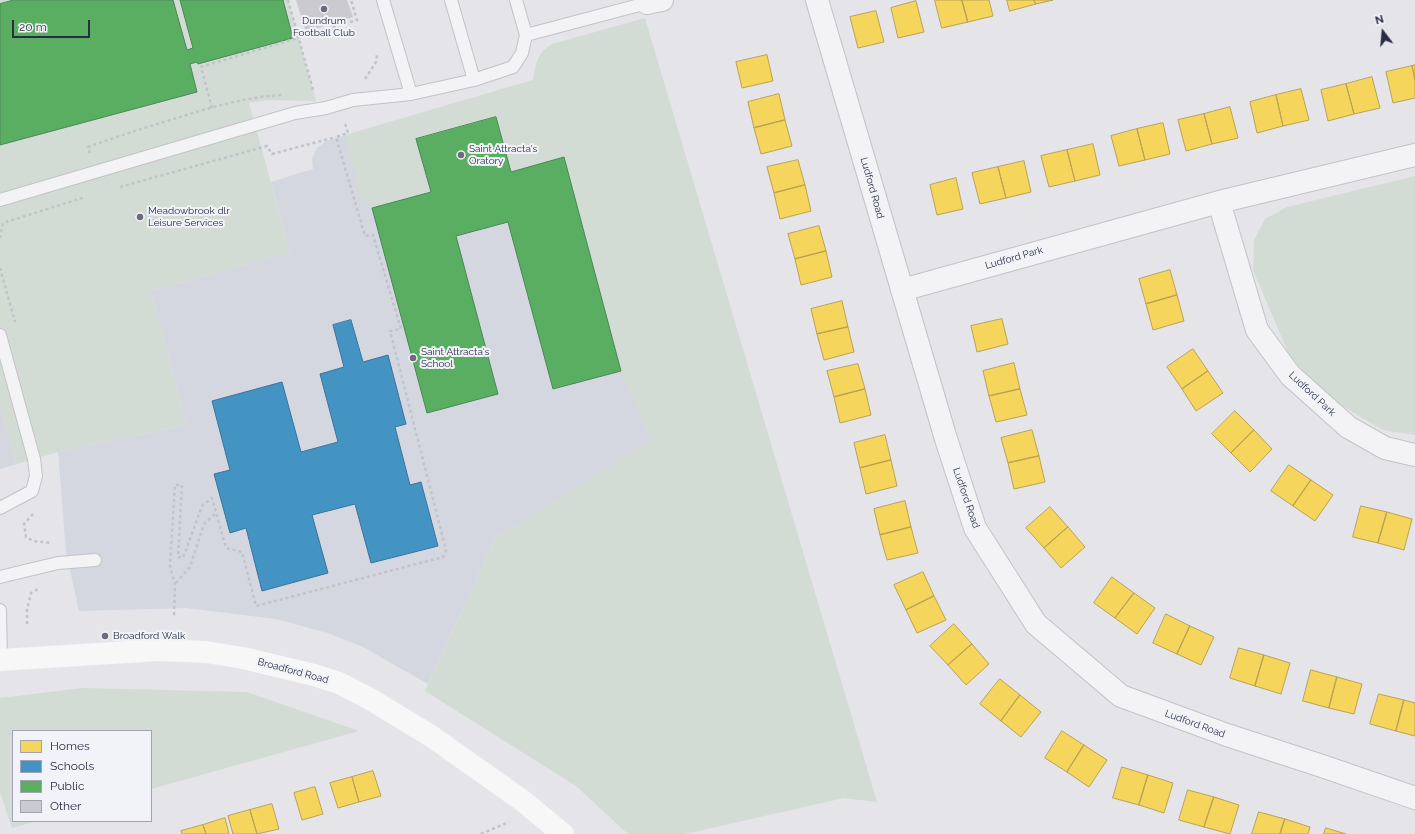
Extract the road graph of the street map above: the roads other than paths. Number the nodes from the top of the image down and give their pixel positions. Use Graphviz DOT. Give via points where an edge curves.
graph roads {
  1 [pos="383,0"];
  2 [pos="451,0"];
  3 [pos="516,0"];
  4 [pos="817,0"];
  5 [pos="655,2"];
  6 [pos="526,35"];
  7 [pos="474,80"];
  8 [pos="411,94"];
  9 [pos="1415,155"];
  10 [pos="0,200"];
  11 [pos="1218,202"];
  12 [pos="902,290"];
  13 [pos="0,335"];
  14 [pos="1415,455"];
  15 [pos="0,508"];
  16 [pos="95,560"];
  17 [pos="0,577"];
  18 [pos="0,610"];
  19 [pos="0,660"];
  20 [pos="1415,798"];
  21 [pos="563,834"];
  1 -- 8 [label="lane"];
  2 -- 7 [label="lane"];
  3 -- 6 [label="lane"];
  4 -- 12 [label="street, Ludford Road"];
  5 -- 6 [label="lane"];
  6 -- 7 [label="lane" via="522,54 513,68"];
  7 -- 8 [label="lane"];
  8 -- 10 [label="lane" via="353,100 295,113"];
  9 -- 11 [label="street, Ludford Park"];
  11 -- 12 [label="street, Ludford Park"];
  11 -- 14 [label="street, Ludford Park" via="1258,330 1290,375 1348,427 1385,448"];
  12 -- 20 [label="street, Ludford Road" via="975,528 1036,624 1121,696 1226,735"];
  13 -- 15 [label="lane" via="34,459 36,476 32,491"];
  16 -- 17 [label="lane" via="58,563"];
  18 -- 19 [label="lane"];
  19 -- 21 [label="street, Broadford Road" via="113,652 206,652 314,675 338,683 370,699 431,736 523,801"];
}
